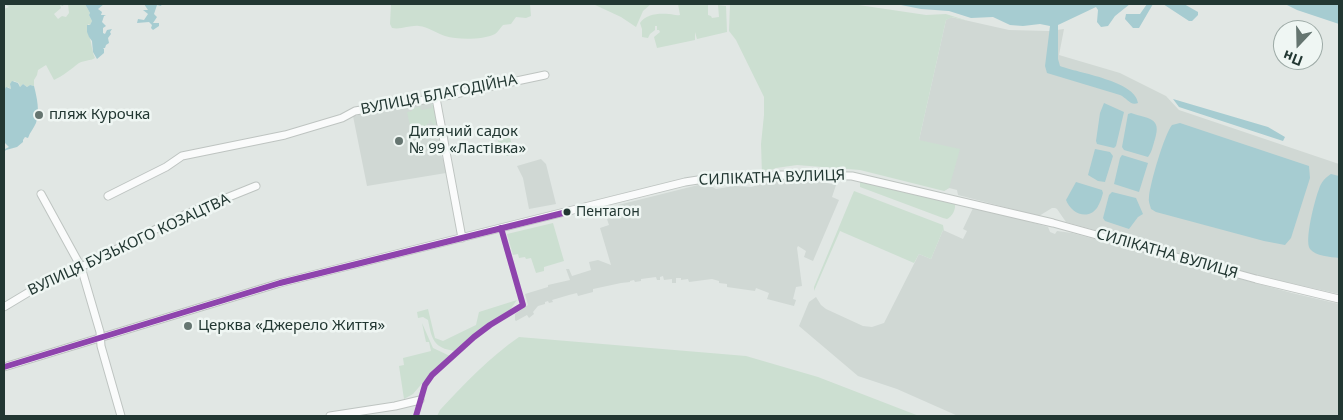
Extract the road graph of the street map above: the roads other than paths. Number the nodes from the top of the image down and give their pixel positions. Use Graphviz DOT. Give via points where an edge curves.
graph roads {
  1 [pos="545,75"];
  2 [pos="436,98"];
  3 [pos="256,186"];
  4 [pos="40,194"];
  5 [pos="108,196"];
  6 [pos="462,238"];
  7 [pos="81,267"];
  8 [pos="1339,299"];
  9 [pos="4,307"];
  10 [pos="100,338"];
  11 [pos="4,367"];
  12 [pos="420,400"];
  13 [pos="121,416"];
  14 [pos="330,416"];
  1 -- 2 [label="street, ВУЛИЦЯ БЛАГОДІЙНА"];
  2 -- 5 [label="street, ВУЛИЦЯ БЛАГОДІЙНА" via="355,111 285,135 182,156"];
  2 -- 6 [label="street"];
  3 -- 7 [label="street, ВУЛИЦЯ БУЗЬКОГО КОЗАЦТВА" via="184,215"];
  4 -- 7 [label="street"];
  6 -- 8 [label="street, СИЛІКАТНА ВУЛИЦЯ" via="694,180 782,175 852,176 1053,223"];
  6 -- 10 [label="street, СИЛІКАТНА ВУЛИЦЯ" via="280,284"];
  7 -- 9 [label="street, ВУЛИЦЯ БУЗЬКОГО КОЗАЦТВА" via="49,280"];
  7 -- 10 [label="street"];
  10 -- 11 [label="street, СИЛІКАТНА ВУЛИЦЯ"];
  10 -- 13 [label="street"];
  12 -- 14 [label="street"];
}
